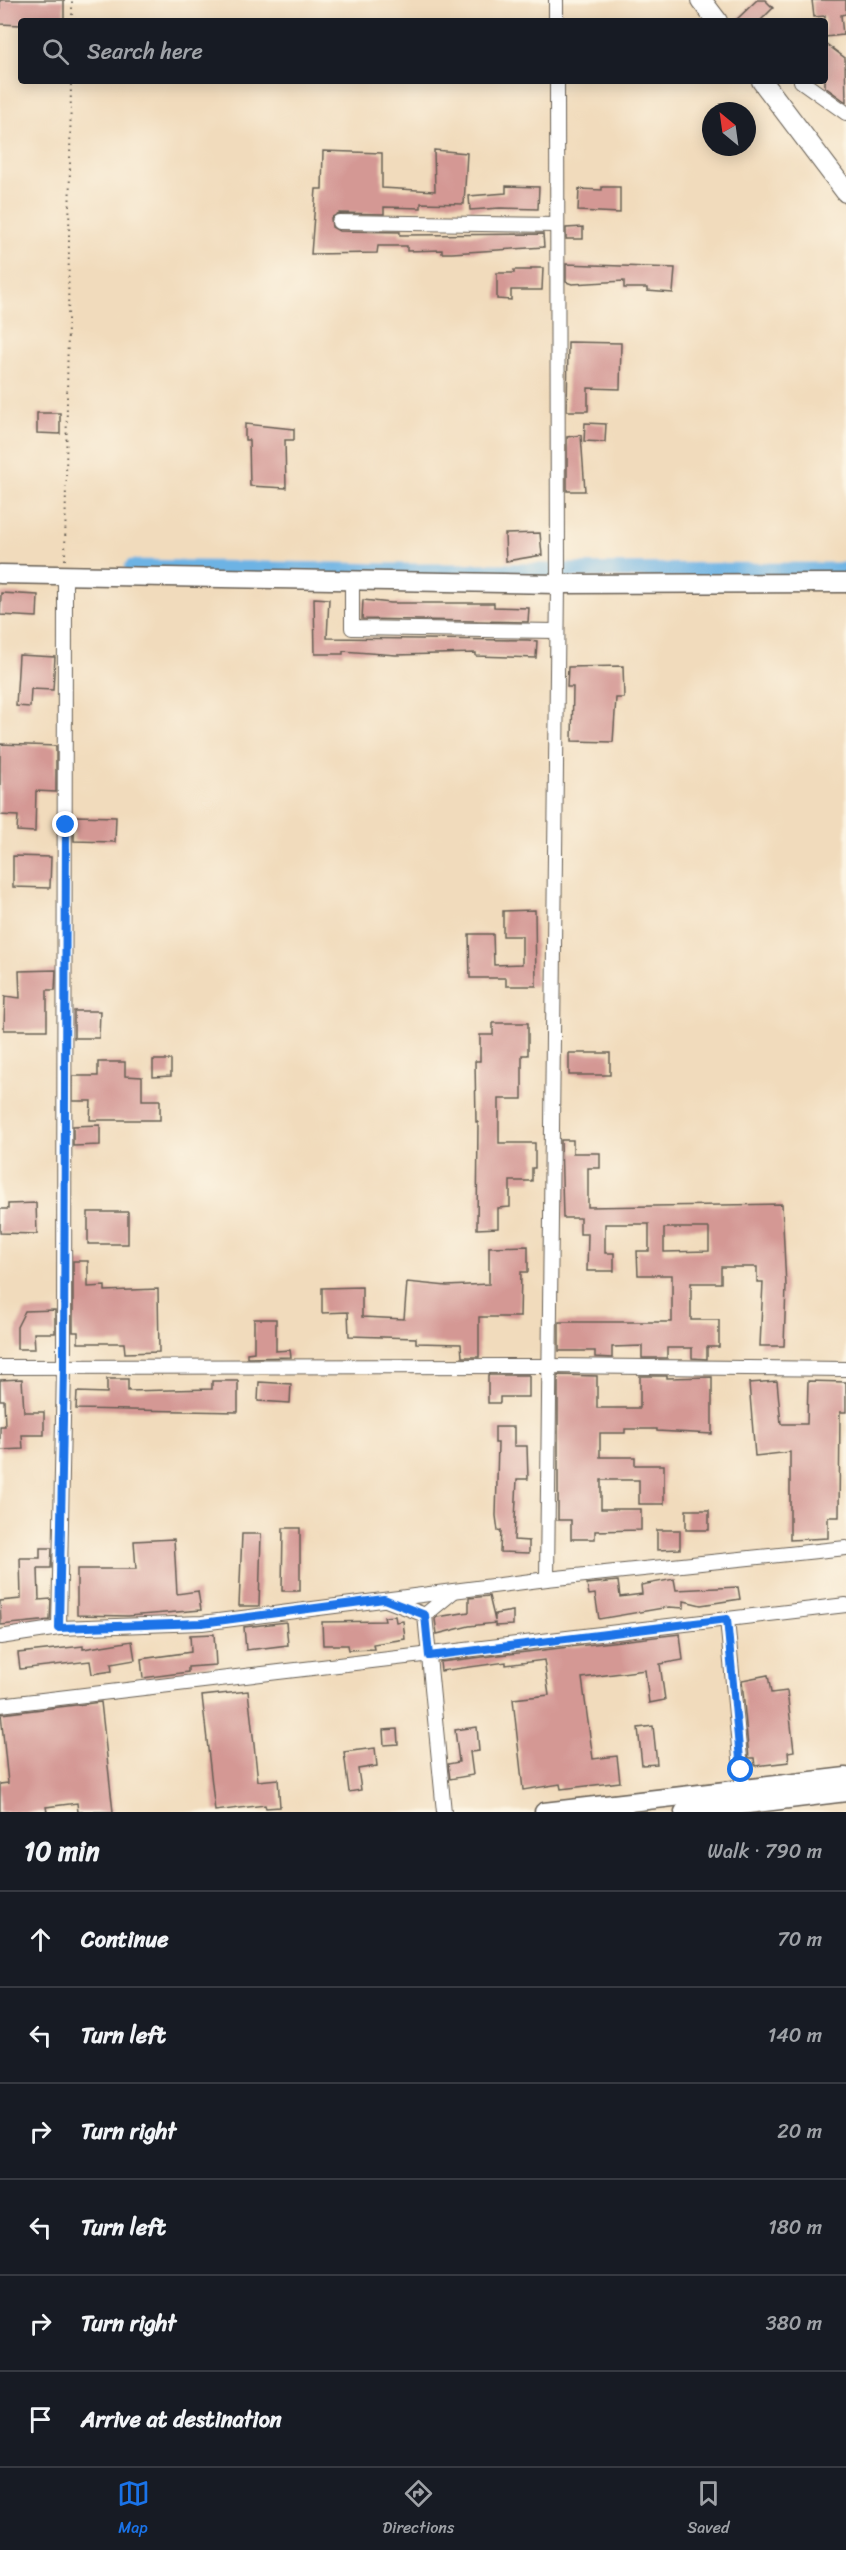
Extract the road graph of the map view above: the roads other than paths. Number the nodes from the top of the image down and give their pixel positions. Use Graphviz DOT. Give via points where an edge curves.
graph roads {
  1 [pos="556,0"];
  2 [pos="701,0"];
  3 [pos="556,18"];
  4 [pos="715,18"];
  5 [pos="557,84"];
  6 [pos="764,84"];
  7 [pos="805,84"];
  8 [pos="846,113"];
  9 [pos="846,192"];
  10 [pos="339,222"];
  11 [pos="557,225"];
  12 [pos="0,574"];
  13 [pos="65,575"];
  14 [pos="352,580"];
  15 [pos="846,582"];
  16 [pos="558,584"];
  17 [pos="557,631"];
  18 [pos="548,1366"];
  19 [pos="0,1367"];
  20 [pos="64,1367"];
  21 [pos="846,1370"];
  22 [pos="846,1548"];
  23 [pos="546,1579"];
  24 [pos="454,1591"];
  25 [pos="384,1599"];
  26 [pos="846,1605"];
  27 [pos="425,1615"];
  28 [pos="727,1619"];
  29 [pos="59,1628"];
  30 [pos="0,1637"];
  31 [pos="429,1656"];
  32 [pos="0,1705"];
  33 [pos="846,1777"];
  34 [pos="743,1790"];
  35 [pos="846,1792"];
  36 [pos="444,1812"];
  37 [pos="544,1812"];
  38 [pos="684,1812"];
  1 -- 3 [label="street"];
  2 -- 4 [label="main road"];
  5 -- 11 [label="street"];
  6 -- 9 [label="main road"];
  7 -- 8 [label="street"];
  10 -- 11 [label="street"];
  11 -- 16 [label="street"];
  12 -- 13 [label="street"];
  13 -- 14 [label="street"];
  13 -- 20 [label="street"];
  14 -- 16 [label="street"];
  14 -- 17 [label="street" via="352,628"];
  15 -- 16 [label="street"];
  16 -- 17 [label="street"];
  17 -- 18 [label="street"];
  18 -- 20 [label="street"];
  18 -- 21 [label="street"];
  18 -- 23 [label="street"];
  19 -- 20 [label="street"];
  20 -- 29 [label="street"];
  22 -- 23 [label="street"];
  23 -- 24 [label="street"];
  24 -- 25 [label="street"];
  24 -- 27 [label="street"];
  25 -- 27 [label="street"];
  25 -- 29 [label="street" via="202,1623"];
  26 -- 28 [label="street"];
  27 -- 31 [label="street"];
  28 -- 31 [label="street"];
  28 -- 34 [label="street"];
  29 -- 30 [label="street"];
  31 -- 32 [label="street"];
  31 -- 36 [label="street"];
  33 -- 34 [label="street"];
  34 -- 37 [label="street"];
  35 -- 38 [label="street"];
}
